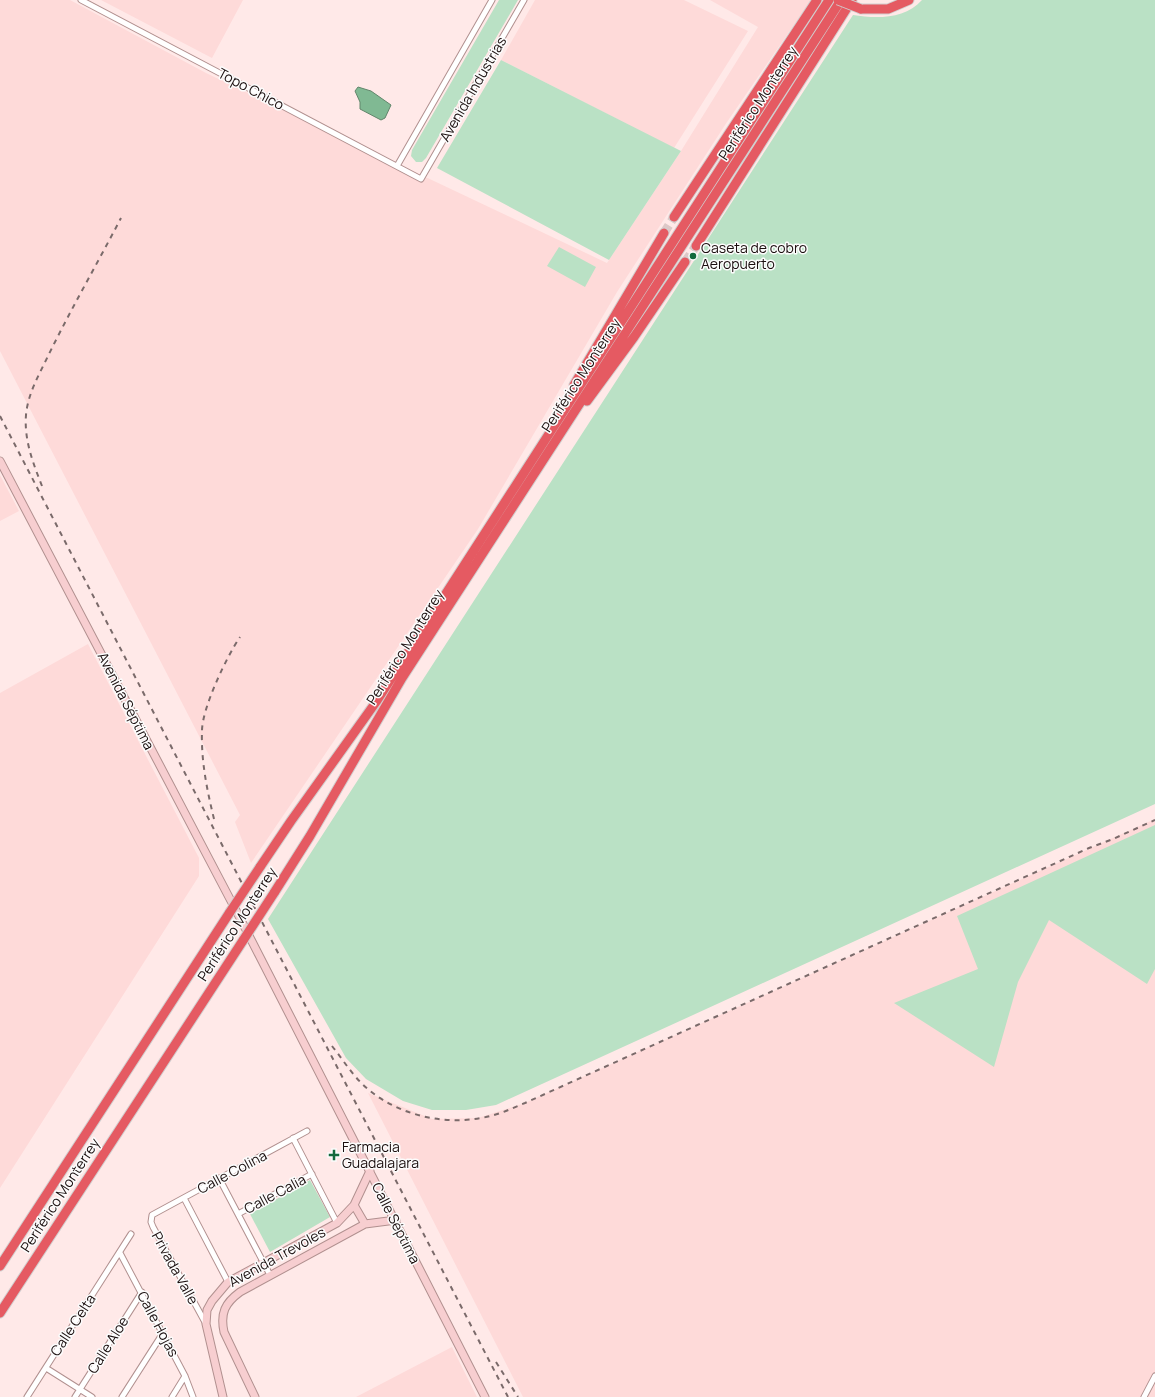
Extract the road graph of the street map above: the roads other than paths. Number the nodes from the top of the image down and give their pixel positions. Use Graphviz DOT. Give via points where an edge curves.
graph roads {
  1 [pos="81,0"];
  2 [pos="492,0"];
  3 [pos="524,0"];
  4 [pos="817,0"];
  5 [pos="830,0"];
  6 [pos="840,0"];
  7 [pos="852,0"];
  8 [pos="909,0"];
  9 [pos="397,166"];
  10 [pos="421,179"];
  11 [pos="674,217"];
  12 [pos="664,232"];
  13 [pos="696,246"];
  14 [pos="685,262"];
  15 [pos="565,408"];
  16 [pos="570,418"];
  17 [pos="0,461"];
  18 [pos="248,940"];
  19 [pos="307,1131"];
  20 [pos="293,1138"];
  21 [pos="370,1171"];
  22 [pos="312,1174"];
  23 [pos="219,1178"];
  24 [pos="184,1198"];
  25 [pos="354,1205"];
  26 [pos="156,1212"];
  27 [pos="238,1214"];
  28 [pos="396,1220"];
  29 [pos="337,1223"];
  30 [pos="365,1224"];
  31 [pos="131,1234"];
  32 [pos="120,1253"];
  33 [pos="264,1264"];
  34 [pos="0,1266"];
  35 [pos="270,1275"];
  36 [pos="228,1282"];
  37 [pos="142,1292"];
  38 [pos="0,1313"];
  39 [pos="206,1324"];
  40 [pos="163,1333"];
  41 [pos="46,1368"];
  42 [pos="186,1376"];
  43 [pos="1155,1376"];
  44 [pos="80,1390"];
  45 [pos="27,1397"];
  46 [pos="75,1397"];
  47 [pos="92,1397"];
  48 [pos="122,1397"];
  49 [pos="172,1397"];
  50 [pos="193,1397"];
  51 [pos="223,1397"];
  52 [pos="255,1397"];
  53 [pos="485,1397"];
  54 [pos="1144,1397"];
  1 -- 9 [label="street, Topo Chico"];
  2 -- 9 [label="street, Avenida Industrias"];
  3 -- 10 [label="street, Avenida Industrias"];
  4 -- 11 [label="highway"];
  5 -- 15 [label="highway, Periférico Monterrey"];
  6 -- 8 [label="highway, bridge" via="861,9 888,9"];
  6 -- 16 [label="highway, Periférico Monterrey"];
  7 -- 13 [label="highway"];
  9 -- 10 [label="street, Topo Chico"];
  12 -- 15 [label="highway" via="579,375"];
  14 -- 16 [label="highway" via="604,379 585,404"];
  15 -- 34 [label="highway, Periférico Monterrey, bridge" via="370,711 290,821"];
  16 -- 18 [label="highway, Periférico Monterrey, bridge" via="402,678"];
  17 -- 18 [label="street, Avenida Séptima"];
  18 -- 21 [label="street, Calle Séptima"];
  18 -- 38 [label="highway, Periférico Monterrey"];
  19 -- 20 [label="street, Calle Colina"];
  20 -- 22 [label="street"];
  20 -- 23 [label="street, Calle Colina"];
  21 -- 25 [label="street, Avenida Trevoles"];
  21 -- 28 [label="street, Calle Séptima"];
  22 -- 27 [label="street, Calle Calia"];
  22 -- 29 [label="street"];
  23 -- 24 [label="street, Calle Colina"];
  23 -- 27 [label="street"];
  24 -- 26 [label="street, Calle Colina"];
  24 -- 36 [label="street"];
  25 -- 29 [label="street, Avenida Trevoles"];
  25 -- 30 [label="street"];
  26 -- 39 [label="street, Privada Valle" via="151,1218 153,1227"];
  27 -- 33 [label="street"];
  28 -- 30 [label="street, Avenida Trevoles"];
  28 -- 53 [label="street, Calle Séptima"];
  29 -- 33 [label="street, Avenida Trevoles"];
  30 -- 35 [label="street, Avenida Trevoles"];
  31 -- 32 [label="street, Calle Celta"];
  32 -- 37 [label="street, Calle Hojas"];
  32 -- 41 [label="street, Calle Celta"];
  33 -- 35 [label="street"];
  33 -- 36 [label="street, Avenida Trevoles"];
  35 -- 52 [label="street, Avenida Trevoles" via="232,1298 222,1314 227,1342"];
  36 -- 39 [label="street, Avenida Trevoles" via="207,1310"];
  37 -- 40 [label="street, Calle Hojas"];
  37 -- 44 [label="street, Calle Aloe"];
  39 -- 51 [label="street, Avenida Trevoles"];
  40 -- 42 [label="street, Calle Hojas"];
  40 -- 48 [label="street"];
  41 -- 44 [label="street"];
  41 -- 45 [label="street, Calle Celta"];
  42 -- 49 [label="street"];
  42 -- 50 [label="street, Calle Hojas"];
  43 -- 54 [label="street"];
  44 -- 46 [label="street, Calle Aloe"];
  44 -- 47 [label="street"];
}
